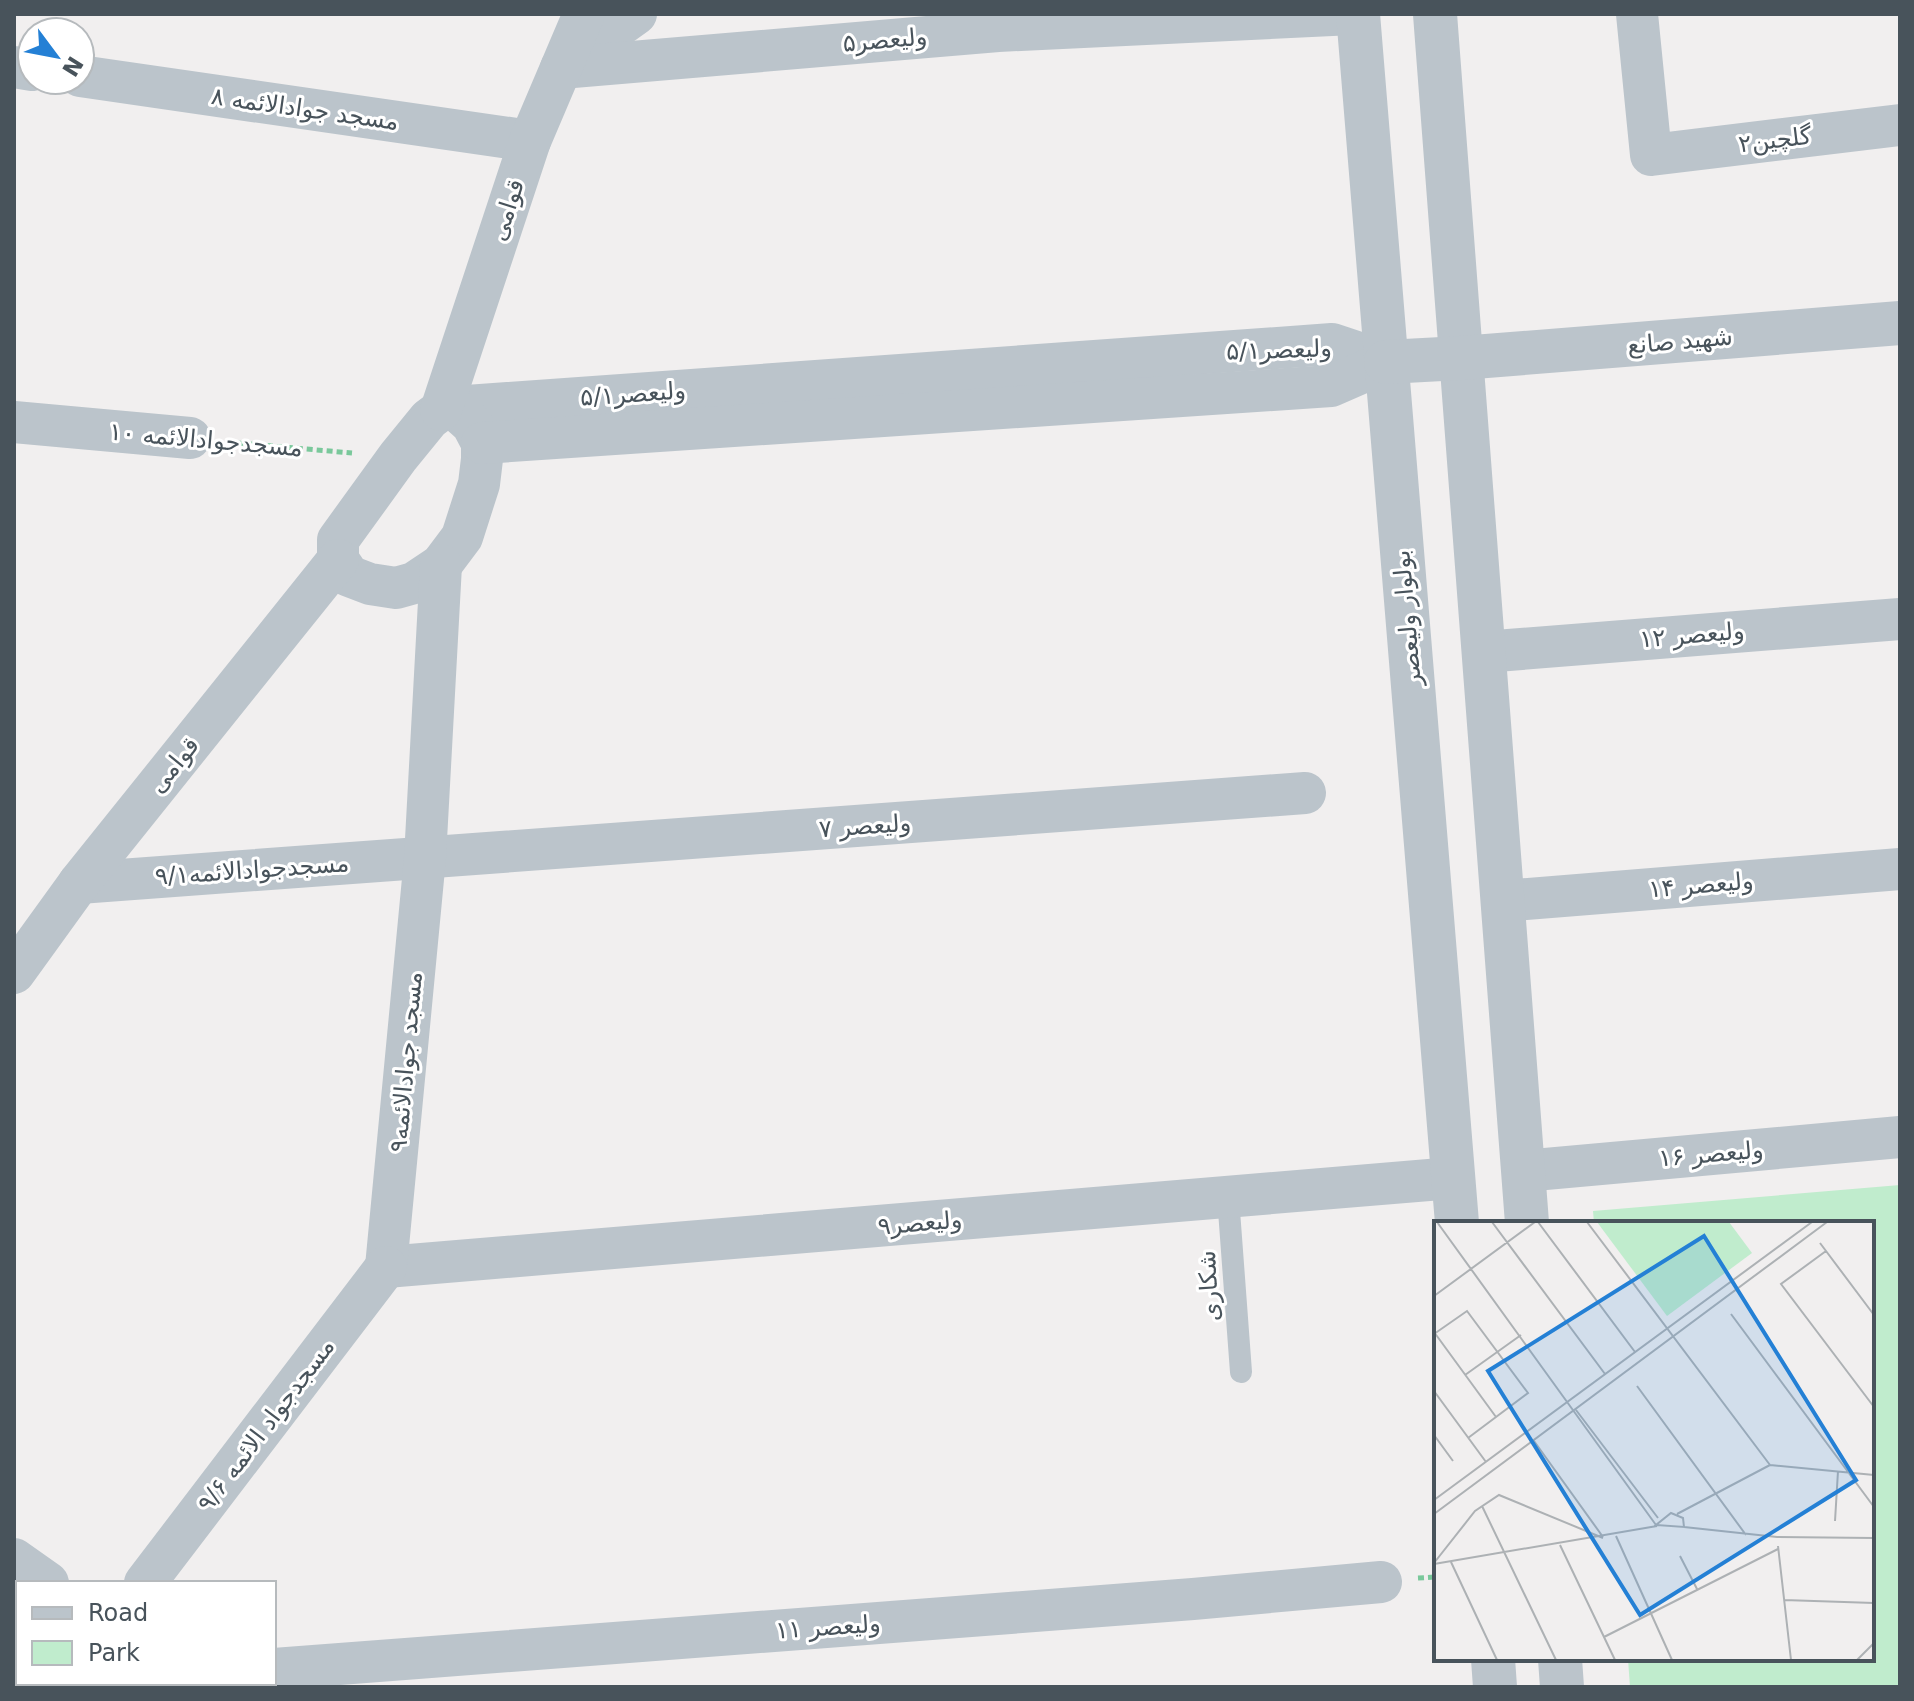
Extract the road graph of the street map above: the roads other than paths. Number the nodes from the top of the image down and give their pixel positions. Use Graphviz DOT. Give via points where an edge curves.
graph roads {
  1 [pos="584,14"];
  2 [pos="636,14"];
  3 [pos="1355,14"];
  4 [pos="1435,14"];
  5 [pos="1637,14"];
  6 [pos="561,68"];
  7 [pos="96,78"];
  8 [pos="1900,125"];
  9 [pos="530,141"];
  10 [pos="1900,323"];
  11 [pos="1461,358"];
  12 [pos="1386,362"];
  13 [pos="447,408"];
  14 [pos="14,422"];
  15 [pos="190,438"];
  16 [pos="482,443"];
  17 [pos="338,560"];
  18 [pos="441,565"];
  19 [pos="1900,619"];
  20 [pos="1483,652"];
  21 [pos="1305,793"];
  22 [pos="425,858"];
  23 [pos="1900,869"];
  24 [pos="79,883"];
  25 [pos="1502,901"];
  26 [pos="14,973"];
  27 [pos="1900,1137"];
  28 [pos="1523,1171"];
  29 [pos="1453,1178"];
  30 [pos="1228,1197"];
  31 [pos="1457,1221"];
  32 [pos="1527,1221"];
  33 [pos="386,1267"];
  34 [pos="1241,1372"];
  35 [pos="14,1559"];
  36 [pos="45,1581"];
  37 [pos="147,1581"];
  38 [pos="1381,1582"];
  39 [pos="1493,1661"];
  40 [pos="1560,1661"];
  41 [pos="276,1669"];
  42 [pos="1495,1687"];
  43 [pos="1562,1687"];
  1 -- 6 [label="street, قوامی"];
  2 -- 6 [label="street"];
  3 -- 6 [label="street, ولیعصر۵" via="998,31"];
  3 -- 12 [label="street, بولوار ولیعصر"];
  4 -- 11 [label="street"];
  5 -- 8 [label="street, گلچین۲" via="1651,155"];
  6 -- 9 [label="street, قوامی"];
  7 -- 9 [label="street, ۸ مسجد جوادالائمه"];
  9 -- 13 [label="street, قوامی"];
  10 -- 11 [label="street, شهید صانع"];
  11 -- 12 [label="street, شهید صانع"];
  11 -- 20 [label="street"];
  12 -- 13 [label="street, ولیعصر۵/۱" via="1332,344"];
  12 -- 16 [label="street, ولیعصر۵/۱" via="1331,386"];
  12 -- 29 [label="street, بولوار ولیعصر"];
  13 -- 16 [label="street" via="472,424"];
  13 -- 17 [label="street" via="429,419 338,540"];
  14 -- 15 [label="street, مسجدجوادالائمه ۱۰"];
  16 -- 18 [label="street" via="479,484 462,537"];
  17 -- 18 [label="street" via="349,576 396,588"];
  17 -- 24 [label="street, قوامی"];
  18 -- 22 [label="street, مسجد جوادالائمه۹"];
  19 -- 20 [label="street, ولیعصر ۱۲"];
  20 -- 25 [label="street"];
  21 -- 22 [label="street, ولیعصر ۷"];
  22 -- 24 [label="street, مسجدجوادالائمه۹/۱"];
  22 -- 33 [label="street, مسجد جوادالائمه۹"];
  23 -- 25 [label="street, ولیعصر ۱۴"];
  24 -- 26 [label="street, قوامی"];
  25 -- 28 [label="street"];
  27 -- 28 [label="street, ولیعصر ۱۶"];
  28 -- 29 [label="street"];
  28 -- 32 [label="street"];
  29 -- 30 [label="street, ولیعصر۹"];
  29 -- 31 [label="street, بولوار ولیعصر"];
  30 -- 33 [label="street, ولیعصر۹"];
  30 -- 34 [label="lane, شکاری"];
  33 -- 37 [label="street, مسجدجواد الائمه ۹/۶"];
  35 -- 36 [label="street"];
  38 -- 41 [label="street, ولیعصر ۱۱"];
  39 -- 42 [label="street"];
  40 -- 43 [label="street"];
}
